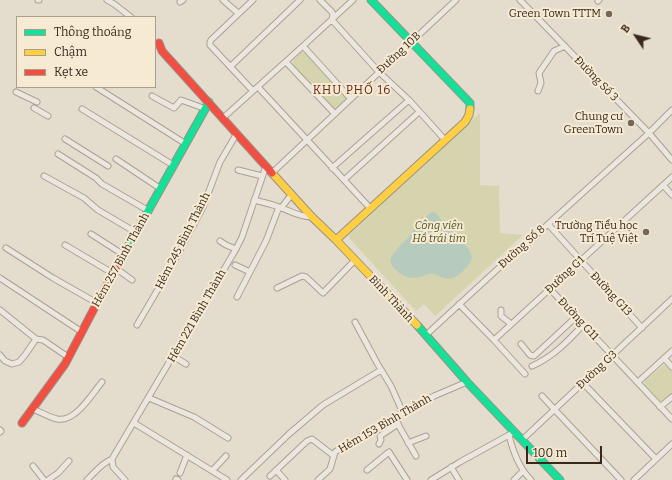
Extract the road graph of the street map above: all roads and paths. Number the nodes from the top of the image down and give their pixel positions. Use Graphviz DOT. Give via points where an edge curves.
graph roads {
  1 [pos="107,0"];
  2 [pos="120,0"];
  3 [pos="223,0"];
  4 [pos="252,0"];
  5 [pos="300,0"];
  6 [pos="320,0"];
  7 [pos="353,0"];
  8 [pos="371,0"];
  9 [pos="456,0"];
  10 [pos="520,0"];
  11 [pos="117,6"];
  12 [pos="238,13"];
  13 [pos="130,16"];
  14 [pos="332,20"];
  15 [pos="157,40"];
  16 [pos="412,42"];
  17 [pos="303,46"];
  18 [pos="565,46"];
  19 [pos="286,62"];
  20 [pos="231,66"];
  21 [pos="379,72"];
  22 [pos="258,87"];
  23 [pos="98,88"];
  24 [pos="253,91"];
  25 [pos="538,91"];
  26 [pos="16,92"];
  27 [pos="152,96"];
  28 [pos="352,99"];
  29 [pos="409,100"];
  30 [pos="37,102"];
  31 [pos="208,106"];
  32 [pos="34,108"];
  33 [pos="82,109"];
  34 [pos="672,110"];
  35 [pos="419,112"];
  36 [pos="335,114"];
  37 [pos="48,116"];
  38 [pos="223,118"];
  39 [pos="237,133"];
  40 [pos="648,133"];
  41 [pos="65,139"];
  42 [pos="445,140"];
  43 [pos="307,141"];
  44 [pos="186,144"];
  45 [pos="58,154"];
  46 [pos="116,159"];
  47 [pos="672,160"];
  48 [pos="173,165"];
  49 [pos="108,166"];
  50 [pos="266,166"];
  51 [pos="332,168"];
  52 [pos="238,170"];
  53 [pos="273,172"];
  54 [pos="44,176"];
  55 [pos="262,176"];
  56 [pos="672,177"];
  57 [pos="344,180"];
  58 [pos="663,185"];
  59 [pos="161,189"];
  60 [pos="292,194"];
  61 [pos="672,195"];
  62 [pos="254,200"];
  63 [pos="280,208"];
  64 [pos="370,208"];
  65 [pos="149,211"];
  66 [pos="312,217"];
  67 [pos="548,224"];
  68 [pos="137,233"];
  69 [pos="91,234"];
  70 [pos="336,240"];
  71 [pos="220,241"];
  72 [pos="65,245"];
  73 [pos="6,248"];
  74 [pos="236,249"];
  75 [pos="124,255"];
  76 [pos="355,260"];
  77 [pos="580,261"];
  78 [pos="235,265"];
  79 [pos="115,272"];
  80 [pos="250,272"];
  81 [pos="0,278"];
  82 [pos="132,280"];
  83 [pos="277,288"];
  84 [pos="550,289"];
  85 [pos="237,297"];
  86 [pos="672,299"];
  87 [pos="97,303"];
  88 [pos="459,304"];
  89 [pos="0,310"];
  90 [pos="501,310"];
  91 [pos="576,317"];
  92 [pos="355,322"];
  93 [pos="512,324"];
  94 [pos="583,325"];
  95 [pos="137,326"];
  96 [pos="642,328"];
  97 [pos="82,332"];
  98 [pos="426,335"];
  99 [pos="36,339"];
  100 [pos="494,340"];
  101 [pos="521,344"];
  102 [pos="672,351"];
  103 [pos="0,355"];
  104 [pos="173,356"];
  105 [pos="613,356"];
  106 [pos="68,358"];
  107 [pos="664,358"];
  108 [pos="186,364"];
  109 [pos="532,366"];
  110 [pos="672,367"];
  111 [pos="381,370"];
  112 [pos="525,374"];
  113 [pos="102,382"];
  114 [pos="467,382"];
  115 [pos="638,382"];
  116 [pos="583,383"];
  117 [pos="542,396"];
  118 [pos="672,397"];
  119 [pos="149,398"];
  120 [pos="660,407"];
  121 [pos="33,409"];
  122 [pos="554,410"];
  123 [pos="403,413"];
  124 [pos="395,417"];
  125 [pos="672,419"];
  126 [pos="22,423"];
  127 [pos="134,423"];
  128 [pos="398,424"];
  129 [pos="512,433"];
  130 [pos="426,436"];
  131 [pos="228,438"];
  132 [pos="522,440"];
  133 [pos="379,444"];
  134 [pos="408,444"];
  135 [pos="672,444"];
  136 [pos="187,455"];
  137 [pos="226,456"];
  138 [pos="334,456"];
  139 [pos="416,456"];
  140 [pos="112,459"];
  141 [pos="656,459"];
  142 [pos="69,461"];
  143 [pos="33,466"];
  144 [pos="451,467"];
  145 [pos="276,470"];
  146 [pos="367,470"];
  147 [pos="212,471"];
  148 [pos="523,471"];
  149 [pos="180,473"];
  150 [pos="270,476"];
  151 [pos="44,480"];
  152 [pos="48,480"];
  153 [pos="87,480"];
  154 [pos="125,480"];
  155 [pos="227,480"];
  156 [pos="240,480"];
  157 [pos="285,480"];
  158 [pos="318,480"];
  159 [pos="407,480"];
  160 [pos="431,480"];
  161 [pos="459,480"];
  162 [pos="514,480"];
  163 [pos="531,480"];
  164 [pos="560,480"];
  165 [pos="621,480"];
  166 [pos="634,480"];
  1 -- 11 [label="street"];
  2 -- 11 [label="street"];
  3 -- 12 [label="street"];
  4 -- 12 [label="street"];
  5 -- 20 [label="street"];
  6 -- 14 [label="street" via="332,12"];
  7 -- 14 [label="street"];
  8 -- 16 [label="street"];
  9 -- 16 [label="street, Đường 10B"];
  10 -- 18 [label="street, Đường Số 3"];
  11 -- 13 [label="street"];
  12 -- 20 [label="street" via="210,42"];
  14 -- 17 [label="street"];
  14 -- 21 [label="street"];
  15 -- 31 [label="street, Bình Thành" via="162,51"];
  16 -- 21 [label="street, Đường 10B"];
  16 -- 42 [label="street" via="472,107 465,122"];
  17 -- 19 [label="street"];
  17 -- 28 [label="street"];
  18 -- 25 [label="street" via="554,51 539,73 541,83"];
  18 -- 40 [label="street, Đường Số 3"];
  19 -- 22 [label="street"];
  19 -- 36 [label="street"];
  20 -- 24 [label="street"];
  21 -- 28 [label="street, Đường 10B"];
  21 -- 29 [label="street"];
  22 -- 24 [label="street"];
  22 -- 43 [label="street"];
  23 -- 44 [label="street"];
  24 -- 38 [label="street"];
  26 -- 30 [label="street"];
  27 -- 31 [label="street" via="174,108 181,100"];
  28 -- 36 [label="street, Đường 10B"];
  29 -- 35 [label="street"];
  29 -- 51 [label="street"];
  31 -- 38 [label="street, Bình Thành"];
  31 -- 44 [label="street, Hẻm 257 Bình Thành"];
  32 -- 37 [label="street"];
  33 -- 48 [label="street"];
  34 -- 40 [label="street, Đường Số 8"];
  35 -- 42 [label="street"];
  35 -- 57 [label="street"];
  36 -- 43 [label="street, Đường 10B"];
  38 -- 39 [label="street, Bình Thành"];
  39 -- 50 [label="street, Bình Thành"];
  39 -- 95 [label="street, Hẻm 245 Bình Thành" via="220,162 203,207"];
  40 -- 47 [label="street, Đường Số 3"];
  40 -- 67 [label="street, Đường Số 8"];
  41 -- 49 [label="street"];
  42 -- 64 [label="street"];
  43 -- 51 [label="street"];
  43 -- 53 [label="street, Đường 10B"];
  44 -- 48 [label="street, Hẻm 257 Bình Thành"];
  45 -- 65 [label="street" via="102,184"];
  46 -- 59 [label="street"];
  48 -- 59 [label="street, Hẻm 257 Bình Thành"];
  50 -- 53 [label="street, Bình Thành"];
  50 -- 55 [label="street, Hẻm 221 Bình Thành"];
  51 -- 57 [label="street"];
  52 -- 55 [label="street"];
  53 -- 60 [label="street, Bình Thành"];
  54 -- 68 [label="street" via="84,198 98,210"];
  55 -- 62 [label="street, Hẻm 221 Bình Thành"];
  56 -- 58 [label="street, Đường G1"];
  57 -- 64 [label="street"];
  58 -- 61 [label="street"];
  58 -- 77 [label="street, Đường G1"];
  59 -- 65 [label="street, Hẻm 257 Bình Thành"];
  60 -- 63 [label="street"];
  60 -- 66 [label="street, Bình Thành"];
  62 -- 63 [label="street"];
  62 -- 74 [label="street, Hẻm 221 Bình Thành"];
  63 -- 66 [label="street"];
  63 -- 80 [label="street"];
  64 -- 70 [label="street"];
  65 -- 68 [label="street, Hẻm 257 Bình Thành"];
  66 -- 70 [label="street, Bình Thành"];
  67 -- 77 [label="street, Đường G13"];
  67 -- 88 [label="street, Đường Số 8"];
  68 -- 75 [label="street, Hẻm 257 Bình Thành"];
  69 -- 75 [label="street"];
  70 -- 76 [label="street, Bình Thành"];
  71 -- 74 [label="street"];
  72 -- 79 [label="street"];
  73 -- 87 [label="street"];
  74 -- 104 [label="street, Hẻm 221 Bình Thành"];
  75 -- 79 [label="street, Hẻm 257 Bình Thành"];
  76 -- 83 [label="street" via="323,293 302,276"];
  76 -- 98 [label="street, Bình Thành"];
  77 -- 84 [label="street, Đường G1"];
  77 -- 96 [label="street, Đường G13"];
  78 -- 80 [label="street"];
  79 -- 82 [label="street"];
  79 -- 87 [label="street, Hẻm 257 Bình Thành"];
  80 -- 85 [label="street"];
  81 -- 97 [label="street"];
  84 -- 91 [label="street, Đường G11"];
  84 -- 93 [label="street, Đường G1"];
  86 -- 96 [label="street, Đường G3"];
  87 -- 97 [label="street, Hẻm 257 Bình Thành"];
  88 -- 98 [label="street, Đường Số 8"];
  88 -- 100 [label="street"];
  89 -- 99 [label="street"];
  90 -- 93 [label="street" via="501,316"];
  91 -- 94 [label="street, Đường G11"];
  91 -- 101 [label="street" via="534,356"];
  92 -- 111 [label="street"];
  93 -- 100 [label="street, Đường G1"];
  94 -- 105 [label="street, Đường G11"];
  94 -- 109 [label="street" via="552,354"];
  96 -- 105 [label="street, Đường G3"];
  97 -- 106 [label="street, Hẻm 257 Bình Thành"];
  98 -- 114 [label="street, Bình Thành"];
  99 -- 103 [label="street" via="19,362 12,364"];
  99 -- 106 [label="street" via="43,340"];
  100 -- 112 [label="street"];
  102 -- 107 [label="street"];
  104 -- 108 [label="street"];
  104 -- 119 [label="street, Hẻm 221 Bình Thành"];
  105 -- 115 [label="street, Đường G11"];
  105 -- 116 [label="street, Đường G3"];
  106 -- 121 [label="street, Hẻm 257 Bình Thành"];
  107 -- 110 [label="street"];
  107 -- 115 [label="street"];
  111 -- 123 [label="street"];
  111 -- 156 [label="street" via="323,405"];
  113 -- 121 [label="street" via="71,416 57,419"];
  114 -- 123 [label="street, Hẻm 153 Bình Thành"];
  114 -- 129 [label="street, Bình Thành"];
  115 -- 120 [label="street, Đường G11"];
  116 -- 122 [label="street, Đường G3"];
  116 -- 141 [label="street"];
  117 -- 122 [label="street"];
  118 -- 120 [label="street"];
  119 -- 127 [label="street, Hẻm 221 Bình Thành"];
  119 -- 131 [label="street" via="196,418"];
  120 -- 125 [label="street, Đường G11"];
  121 -- 126 [label="street, Hẻm 257 Bình Thành"];
  122 -- 132 [label="street, Đường G3"];
  122 -- 165 [label="street"];
  123 -- 124 [label="street, Hẻm 153 Bình Thành"];
  124 -- 128 [label="street"];
  124 -- 138 [label="street, Hẻm 153 Bình Thành" via="338,450"];
  127 -- 136 [label="street"];
  127 -- 140 [label="street, Hẻm 221 Bình Thành"];
  128 -- 133 [label="street" via="380,436"];
  128 -- 134 [label="street"];
  129 -- 132 [label="street, Bình Thành"];
  129 -- 144 [label="street"];
  129 -- 148 [label="street" via="511,446"];
  130 -- 134 [label="street"];
  132 -- 164 [label="street, Bình Thành"];
  134 -- 139 [label="street"];
  135 -- 141 [label="street"];
  136 -- 147 [label="street"];
  136 -- 149 [label="street"];
  137 -- 147 [label="street"];
  138 -- 145 [label="street" via="312,438"];
  138 -- 158 [label="street, Hẻm 153 Bình Thành" via="330,469"];
  140 -- 153 [label="street"];
  140 -- 154 [label="street" via="113,467"];
  141 -- 166 [label="street"];
  142 -- 152 [label="street"];
  143 -- 151 [label="street"];
  144 -- 160 [label="street"];
  144 -- 161 [label="street"];
  145 -- 150 [label="street"];
  145 -- 157 [label="street"];
  146 -- 159 [label="street" via="389,452"];
  147 -- 155 [label="street"];
  148 -- 162 [label="street"];
  148 -- 163 [label="street"];
}
